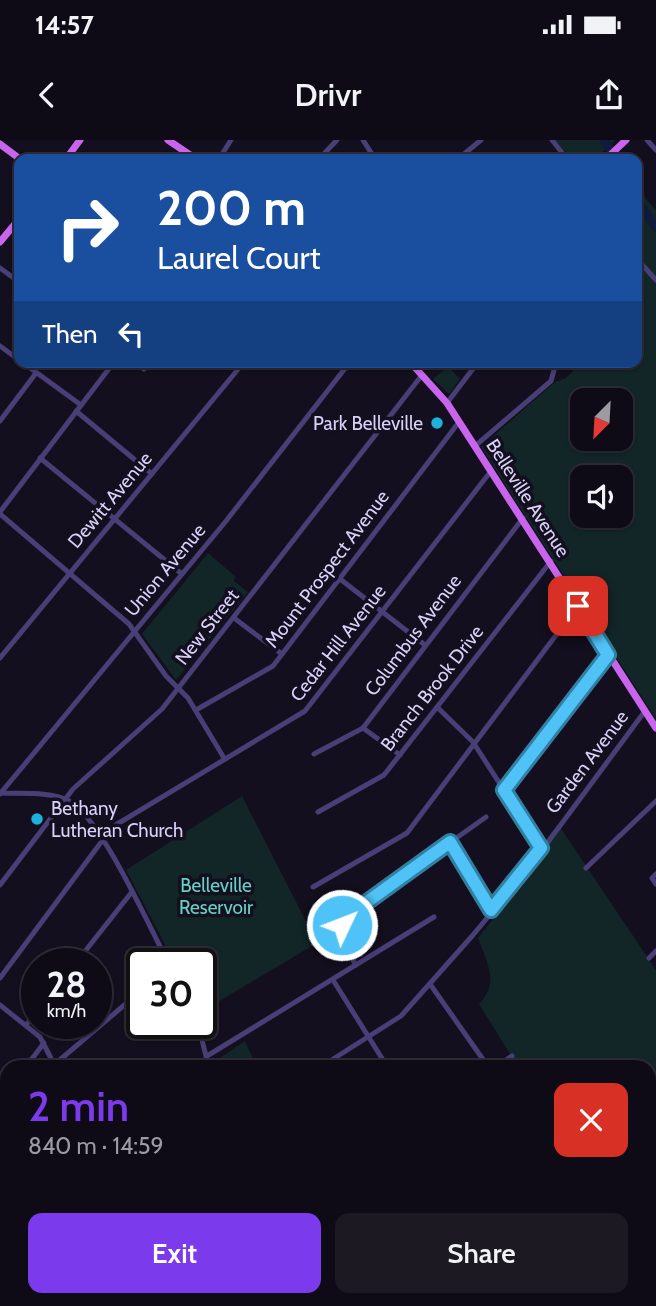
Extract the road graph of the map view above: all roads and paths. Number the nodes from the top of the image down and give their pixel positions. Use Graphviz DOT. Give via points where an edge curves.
graph roads {
  1 [pos="170,140"];
  2 [pos="337,140"];
  3 [pos="481,140"];
  4 [pos="552,140"];
  5 [pos="626,140"];
  6 [pos="648,140"];
  7 [pos="656,150"];
  8 [pos="188,154"];
  9 [pos="323,154"];
  10 [pos="464,154"];
  11 [pos="563,154"];
  12 [pos="612,154"];
  13 [pos="14,225"];
  14 [pos="0,242"];
  15 [pos="642,265"];
  16 [pos="656,280"];
  17 [pos="29,368"];
  18 [pos="109,368"];
  19 [pos="239,368"];
  20 [pos="345,368"];
  21 [pos="416,368"];
  22 [pos="473,368"];
  23 [pos="552,368"];
  24 [pos="36,373"];
  25 [pos="422,374"];
  26 [pos="447,403"];
  27 [pos="81,405"];
  28 [pos="76,411"];
  29 [pos="0,421"];
  30 [pos="459,422"];
  31 [pos="475,446"];
  32 [pos="40,458"];
  33 [pos="491,471"];
  34 [pos="152,474"];
  35 [pos="0,513"];
  36 [pos="523,518"];
  37 [pos="114,520"];
  38 [pos="551,561"];
  39 [pos="70,573"];
  40 [pos="182,574"];
  41 [pos="340,579"];
  42 [pos="578,606"];
  43 [pos="383,612"];
  44 [pos="234,618"];
  45 [pos="135,632"];
  46 [pos="425,645"];
  47 [pos="282,654"];
  48 [pos="608,655"];
  49 [pos="0,658"];
  50 [pos="179,688"];
  51 [pos="437,707"];
  52 [pos="196,710"];
  53 [pos="645,711"];
  54 [pos="656,727"];
  55 [pos="363,728"];
  56 [pos="473,742"];
  57 [pos="314,754"];
  58 [pos="400,755"];
  59 [pos="224,758"];
  60 [pos="504,790"];
  61 [pos="0,793"];
  62 [pos="65,799"];
  63 [pos="656,801"];
  64 [pos="318,812"];
  65 [pos="486,817"];
  66 [pos="101,838"];
  67 [pos="450,842"];
  68 [pos="541,848"];
  69 [pos="586,868"];
  70 [pos="654,876"];
  71 [pos="656,884"];
  72 [pos="0,885"];
  73 [pos="313,887"];
  74 [pos="131,893"];
  75 [pos="491,910"];
  76 [pos="434,917"];
  77 [pos="88,948"];
  78 [pos="160,948"];
  79 [pos="656,951"];
  80 [pos="649,958"];
  81 [pos="356,965"];
  82 [pos="0,978"];
  83 [pos="333,980"];
  84 [pos="430,984"];
  85 [pos="126,1004"];
  86 [pos="1,1009"];
  87 [pos="21,1022"];
  88 [pos="369,1038"];
  89 [pos="40,1039"];
  90 [pos="203,1039"];
  91 [pos="44,1043"];
  92 [pos="208,1056"];
  93 [pos="512,1056"];
  94 [pos="31,1060"];
  95 [pos="52,1060"];
  96 [pos="62,1060"];
  97 [pos="208,1060"];
  98 [pos="332,1060"];
  99 [pos="383,1060"];
  100 [pos="483,1060"];
  101 [pos="506,1060"];
  1 -- 8 [label="main road"];
  2 -- 9 [label="street"];
  3 -- 10 [label="street"];
  4 -- 11 [label="street"];
  5 -- 12 [label="main road"];
  6 -- 7 [label="street"];
  13 -- 14 [label="main road"];
  15 -- 16 [label="street"];
  17 -- 24 [label="street"];
  18 -- 27 [label="street"];
  19 -- 34 [label="street, Dewitt Avenue"];
  20 -- 40 [label="street, Union Avenue"];
  21 -- 25 [label="main road, Belleville Avenue"];
  22 -- 26 [label="street"];
  23 -- 31 [label="street" via="551,380"];
  24 -- 27 [label="street"];
  24 -- 29 [label="street"];
  25 -- 26 [label="main road, Belleville Avenue"];
  25 -- 44 [label="street, New Street"];
  26 -- 30 [label="main road, Belleville Avenue"];
  27 -- 28 [label="street"];
  28 -- 32 [label="street"];
  28 -- 34 [label="street"];
  30 -- 31 [label="main road, Belleville Avenue"];
  30 -- 41 [label="street, Mount Prospect Avenue"];
  31 -- 33 [label="main road, Belleville Avenue"];
  32 -- 35 [label="street"];
  32 -- 37 [label="street"];
  33 -- 36 [label="main road, Belleville Avenue"];
  33 -- 43 [label="street, Cedar Hill Avenue"];
  34 -- 37 [label="street, Dewitt Avenue"];
  35 -- 39 [label="street"];
  36 -- 38 [label="main road, Belleville Avenue"];
  36 -- 46 [label="street, Columbus Avenue"];
  37 -- 39 [label="street, Dewitt Avenue"];
  37 -- 40 [label="street"];
  38 -- 42 [label="main road, Belleville Avenue"];
  38 -- 51 [label="street, Branch Brook Drive"];
  39 -- 45 [label="street"];
  39 -- 49 [label="street, Dewitt Avenue"];
  40 -- 45 [label="street, Union Avenue"];
  41 -- 43 [label="street"];
  41 -- 47 [label="street, Mount Prospect Avenue"];
  42 -- 48 [label="main road, Belleville Avenue"];
  42 -- 56 [label="street"];
  43 -- 46 [label="street"];
  43 -- 59 [label="street, Cedar Hill Avenue" via="305,711"];
  44 -- 47 [label="street"];
  44 -- 50 [label="street, New Street"];
  45 -- 50 [label="street"];
  45 -- 61 [label="street, Union Avenue"];
  46 -- 55 [label="street, Columbus Avenue"];
  47 -- 52 [label="street, Mount Prospect Avenue" via="268,671"];
  48 -- 53 [label="main road, Belleville Avenue"];
  48 -- 60 [label="street"];
  50 -- 52 [label="street"];
  50 -- 62 [label="street, New Street"];
  51 -- 56 [label="street"];
  51 -- 58 [label="street, Branch Brook Drive"];
  52 -- 59 [label="street"];
  53 -- 54 [label="main road, Belleville Avenue"];
  53 -- 68 [label="street, Garden Avenue"];
  55 -- 57 [label="street, Columbus Avenue"];
  55 -- 58 [label="street"];
  56 -- 60 [label="street"];
  56 -- 73 [label="street" via="407,833"];
  58 -- 64 [label="street, Branch Brook Drive" via="384,775"];
  59 -- 66 [label="street, Cedar Hill Avenue"];
  60 -- 68 [label="street"];
  61 -- 62 [label="street"];
  62 -- 66 [label="street" via="83,811"];
  62 -- 72 [label="street, New Street"];
  63 -- 69 [label="street"];
  65 -- 67 [label="street"];
  66 -- 74 [label="street"];
  66 -- 82 [label="street"];
  67 -- 75 [label="street"];
  67 -- 81 [label="street" via="343,920 341,941"];
  68 -- 75 [label="street, Garden Avenue"];
  70 -- 71 [label="street"];
  74 -- 77 [label="street"];
  74 -- 78 [label="street"];
  75 -- 84 [label="street, Garden Avenue"];
  76 -- 81 [label="street"];
  79 -- 80 [label="street"];
  81 -- 83 [label="street"];
  83 -- 88 [label="street"];
  83 -- 92 [label="street"];
  84 -- 88 [label="street, Garden Avenue" via="401,1016"];
  84 -- 100 [label="street"];
  85 -- 96 [label="street"];
  86 -- 87 [label="street"];
  88 -- 98 [label="street, Garden Avenue"];
  88 -- 99 [label="street"];
  89 -- 91 [label="street"];
  90 -- 92 [label="street"];
  91 -- 94 [label="street"];
  91 -- 95 [label="street"];
  92 -- 97 [label="street"];
  93 -- 101 [label="street"];
}
